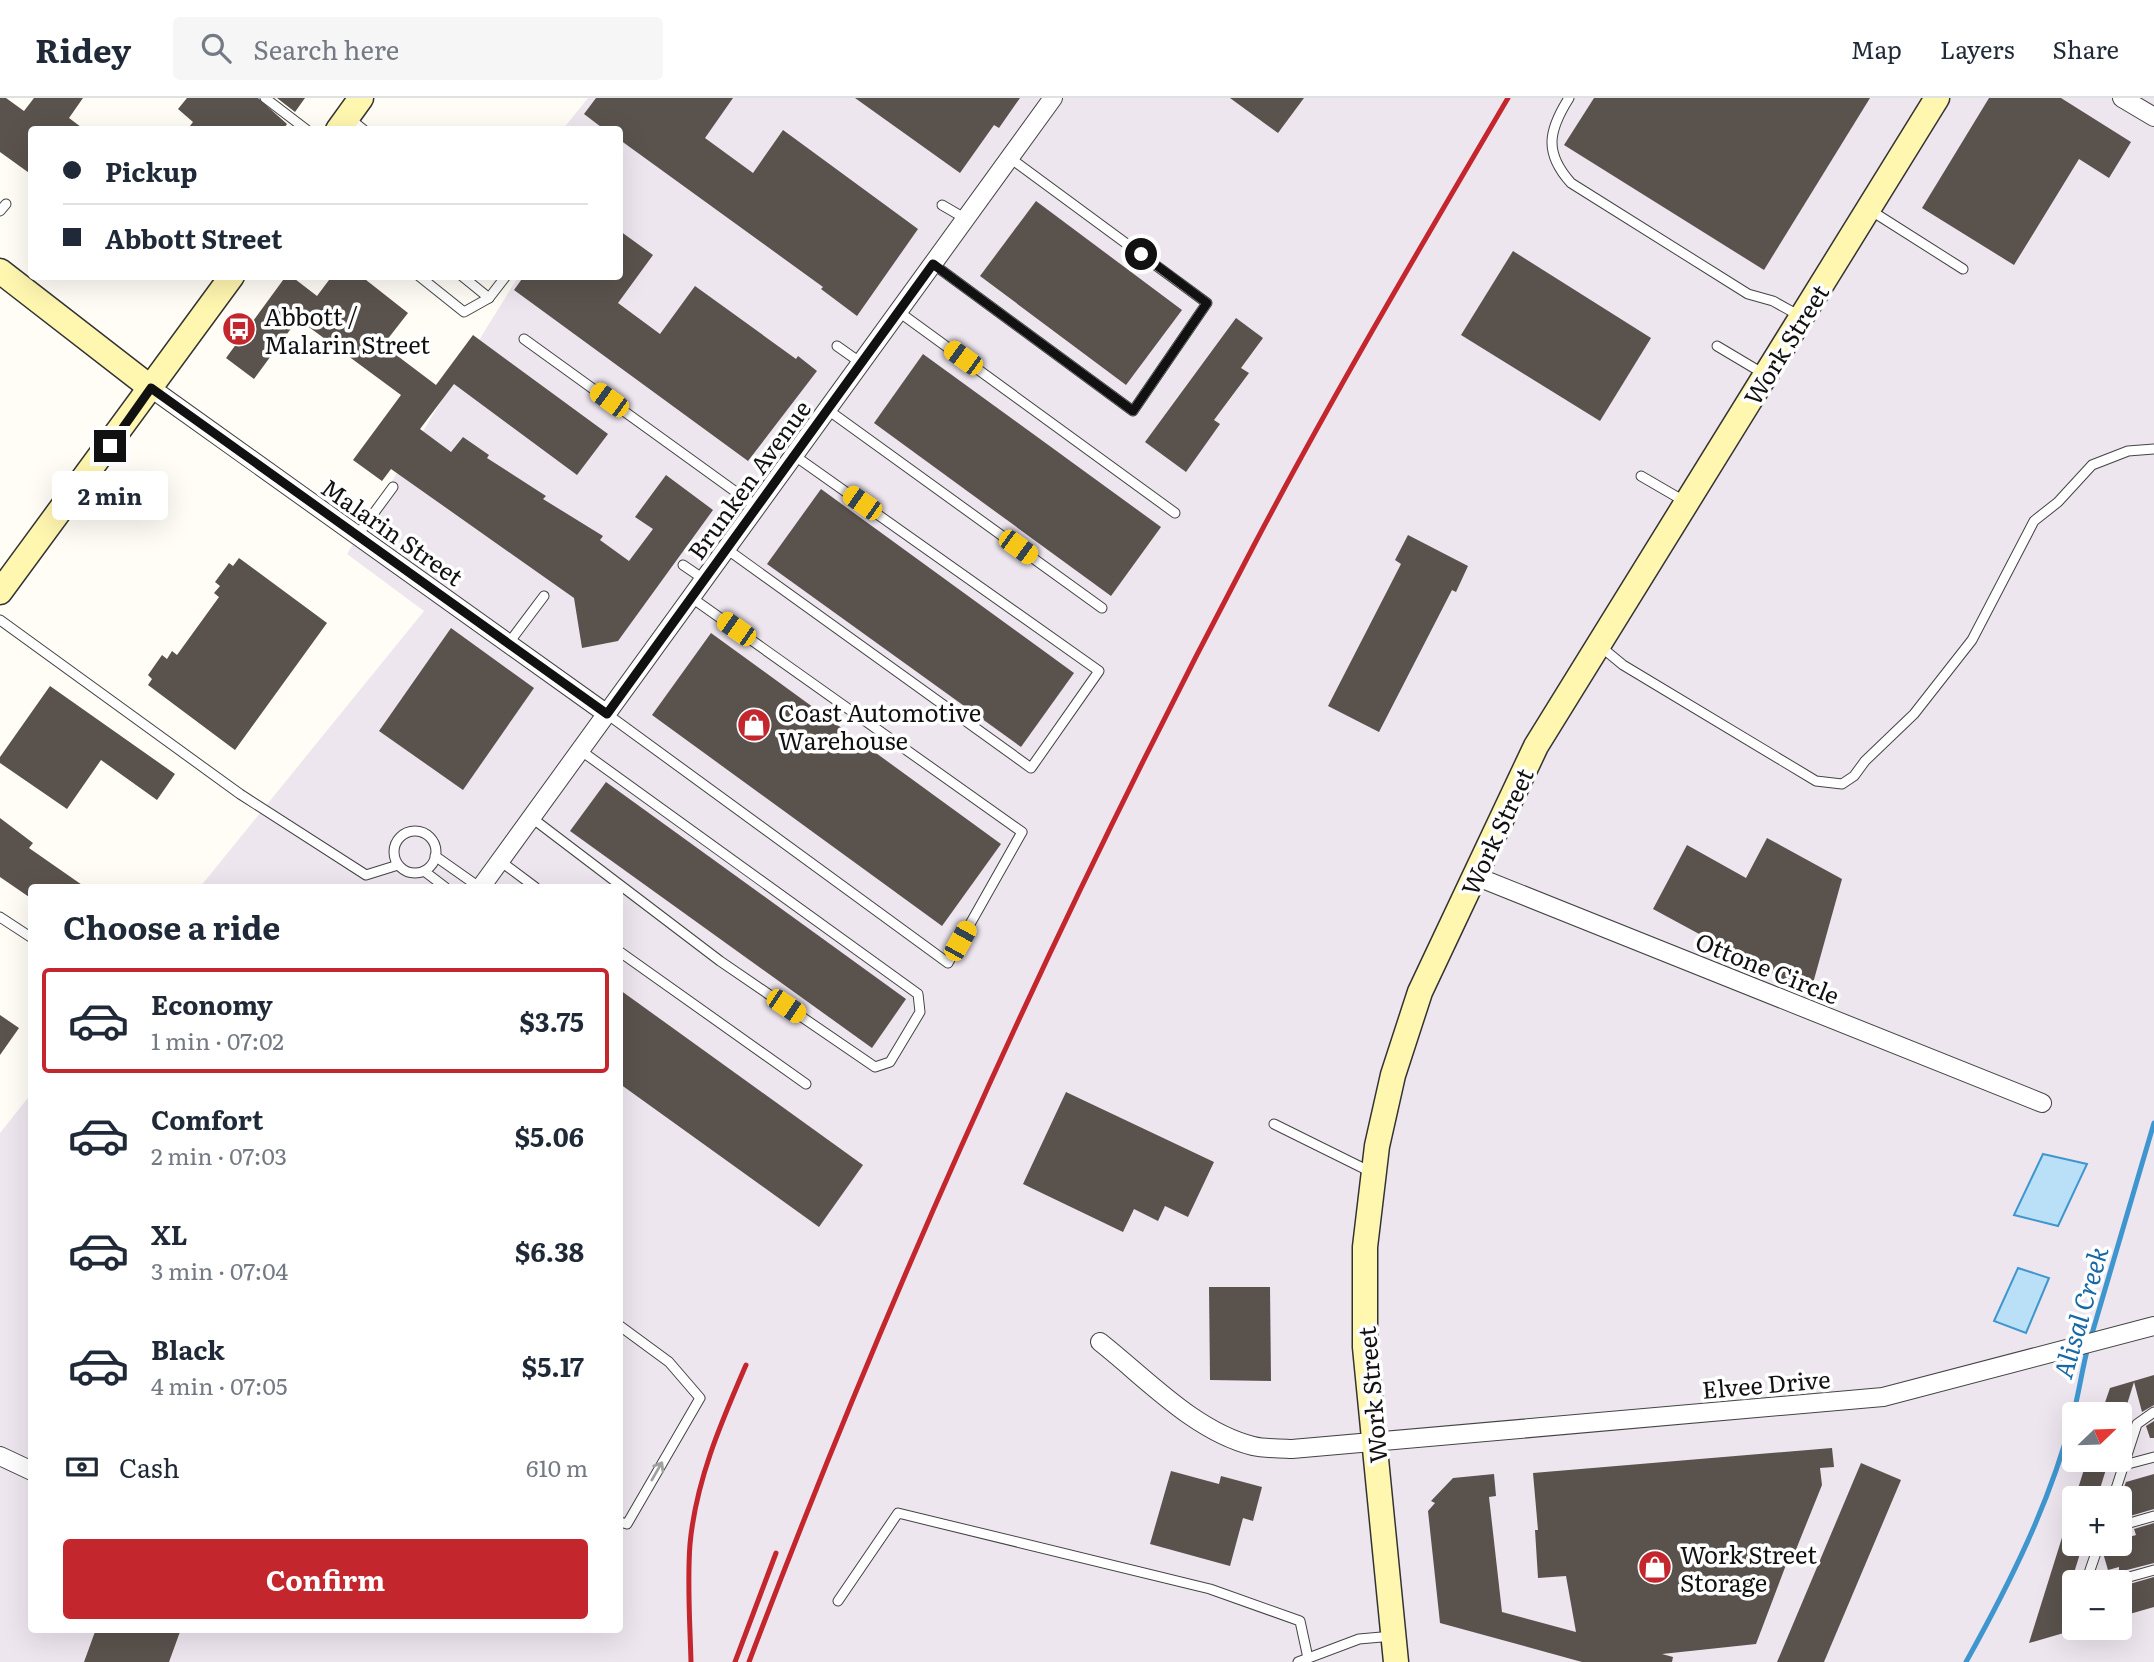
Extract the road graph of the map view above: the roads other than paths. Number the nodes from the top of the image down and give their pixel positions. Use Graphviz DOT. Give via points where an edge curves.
graph roads {
  1 [pos="265,98"];
  2 [pos="1053,98"];
  3 [pos="1569,98"];
  4 [pos="1937,98"];
  5 [pos="2122,98"];
  6 [pos="2154,117"];
  7 [pos="302,126"];
  8 [pos="1010,158"];
  9 [pos="942,205"];
  10 [pos="1868,209"];
  11 [pos="966,219"];
  12 [pos="933,264"];
  13 [pos="1963,269"];
  14 [pos="0,271"];
  15 [pos="229,280"];
  16 [pos="424,280"];
  17 [pos="467,280"];
  18 [pos="503,280"];
  19 [pos="489,298"];
  20 [pos="899,312"];
  21 [pos="1801,317"];
  22 [pos="524,339"];
  23 [pos="837,346"];
  24 [pos="1717,346"];
  25 [pos="862,364"];
  26 [pos="1766,375"];
  27 [pos="151,388"];
  28 [pos="828,410"];
  29 [pos="2154,449"];
  30 [pos="795,456"];
  31 [pos="1641,476"];
  32 [pos="393,488"];
  33 [pos="1687,503"];
  34 [pos="758,508"];
  35 [pos="1175,513"];
  36 [pos="358,536"];
  37 [pos="728,550"];
  38 [pos="683,565"];
  39 [pos="706,580"];
  40 [pos="0,592"];
  41 [pos="544,596"];
  42 [pos="692,598"];
  43 [pos="1102,608"];
  44 [pos="0,620"];
  45 [pos="508,643"];
  46 [pos="1599,645"];
  47 [pos="607,714"];
  48 [pos="580,750"];
  49 [pos="532,818"];
  50 [pos="435,856"];
  51 [pos="500,861"];
  52 [pos="398,865"];
  53 [pos="424,871"];
  54 [pos="1475,876"];
  55 [pos="441,884"];
  56 [pos="476,884"];
  57 [pos="482,884"];
  58 [pos="531,884"];
  59 [pos="619,884"];
  60 [pos="623,887"];
  61 [pos="0,916"];
  62 [pos="28,935"];
  63 [pos="623,954"];
  64 [pos="806,1084"];
  65 [pos="2042,1103"];
  66 [pos="1274,1124"];
  67 [pos="1373,1174"];
  68 [pos="2154,1326"];
  69 [pos="623,1328"];
  70 [pos="1100,1342"];
  71 [pos="2154,1412"];
  72 [pos="2132,1440"];
  73 [pos="1375,1443"];
  74 [pos="0,1456"];
  75 [pos="2154,1457"];
  76 [pos="2132,1463"];
  77 [pos="28,1469"];
  78 [pos="2154,1516"];
  79 [pos="2132,1522"];
  80 [pos="623,1523"];
  81 [pos="2154,1570"];
  82 [pos="2132,1576"];
  83 [pos="838,1601"];
  84 [pos="1393,1636"];
  85 [pos="1308,1658"];
  86 [pos="1298,1662"];
  87 [pos="1396,1662"];
  1 -- 7 [label="lane"];
  2 -- 8 [label="street, Brunken Avenue"];
  3 -- 21 [label="lane" via="1551,141 1560,171 1572,184 1748,294 1773,301"];
  4 -- 10 [label="street, Work Street"];
  5 -- 6 [label="street"];
  8 -- 11 [label="street, Brunken Avenue"];
  8 -- 12 [label="lane" via="1207,303 1133,411"];
  9 -- 11 [label="lane"];
  10 -- 13 [label="lane"];
  10 -- 21 [label="street, Work Street"];
  11 -- 12 [label="street, Brunken Avenue"];
  12 -- 20 [label="street, Brunken Avenue"];
  14 -- 27 [label="street"];
  15 -- 27 [label="street"];
  16 -- 19 [label="lane" via="464,312"];
  17 -- 19 [label="lane"];
  18 -- 19 [label="lane"];
  20 -- 25 [label="street, Brunken Avenue"];
  20 -- 35 [label="lane"];
  21 -- 26 [label="street, Work Street"];
  22 -- 34 [label="lane"];
  23 -- 25 [label="lane"];
  24 -- 26 [label="lane"];
  25 -- 28 [label="street, Brunken Avenue"];
  26 -- 33 [label="street, Work Street"];
  27 -- 36 [label="street, Malarin Street"];
  27 -- 40 [label="street"];
  28 -- 30 [label="street, Brunken Avenue"];
  28 -- 43 [label="lane"];
  29 -- 46 [label="lane" via="2128,451 2092,465 2034,521 1972,640 1914,714 1842,783 1816,780 1788,765 1623,665"];
  30 -- 34 [label="street, Brunken Avenue"];
  30 -- 37 [label="lane" via="1099,671 1031,768"];
  31 -- 33 [label="lane"];
  32 -- 36 [label="lane"];
  33 -- 46 [label="street, Work Street"];
  34 -- 37 [label="street, Brunken Avenue"];
  36 -- 45 [label="street, Malarin Street"];
  37 -- 39 [label="street, Brunken Avenue"];
  38 -- 39 [label="lane"];
  39 -- 42 [label="street, Brunken Avenue"];
  41 -- 45 [label="lane"];
  42 -- 47 [label="street, Brunken Avenue"];
  42 -- 47 [label="lane" via="1021,832 948,963"];
  44 -- 52 [label="lane" via="240,794 366,874"];
  45 -- 47 [label="street, Malarin Street"];
  46 -- 54 [label="street, Work Street" via="1536,746"];
  47 -- 48 [label="street, Brunken Avenue"];
  48 -- 49 [label="street, Brunken Avenue"];
  48 -- 60 [label="lane" via="918,994 920,1012 890,1062 875,1067 720,961"];
  49 -- 51 [label="street, Brunken Avenue"];
  49 -- 59 [label="lane"];
  50 -- 52 [label="lane" via="429,837 410,832 395,845"];
  50 -- 53 [label="lane"];
  50 -- 56 [label="lane"];
  51 -- 57 [label="street, Brunken Avenue"];
  51 -- 58 [label="lane"];
  52 -- 53 [label="lane" via="413,873"];
  53 -- 55 [label="lane"];
  54 -- 65 [label="street, Ottone Circle"];
  54 -- 67 [label="street, Work Street" via="1420,992 1393,1075"];
  61 -- 62 [label="lane"];
  63 -- 64 [label="lane"];
  66 -- 67 [label="lane"];
  67 -- 73 [label="street, Work Street" via="1365,1247 1365,1347"];
  68 -- 73 [label="street, Elvee Drive" via="1883,1396"];
  80 -- 69 [label="lane, one-way" via="627,1524 700,1398 669,1362"];
  70 -- 73 [label="street, Elvee Drive" via="1197,1421 1224,1437 1256,1447 1292,1449"];
  71 -- 72 [label="lane" via="2137,1424"];
  73 -- 84 [label="street, Work Street"];
  74 -- 77 [label="street"];
  75 -- 76 [label="lane"];
  78 -- 79 [label="lane"];
  81 -- 82 [label="lane"];
  83 -- 85 [label="lane" via="898,1513 1210,1589 1300,1621"];
  84 -- 85 [label="lane" via="1359,1639"];
  84 -- 87 [label="street, Work Street"];
  85 -- 86 [label="lane"];
}
